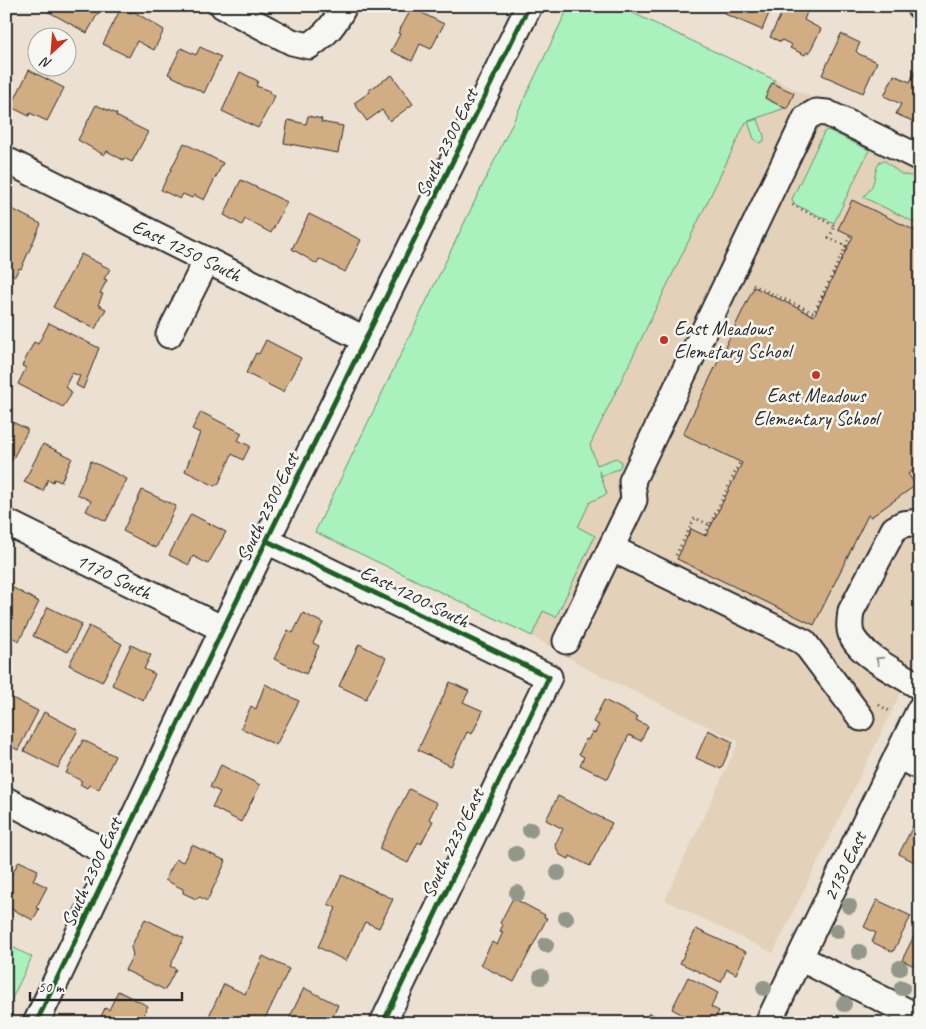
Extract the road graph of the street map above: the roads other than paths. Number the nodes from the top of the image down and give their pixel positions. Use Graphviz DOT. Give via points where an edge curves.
graph roads {
  1 [pos="224,6"];
  2 [pos="344,6"];
  3 [pos="522,9"];
  4 [pos="920,158"];
  5 [pos="6,160"];
  6 [pos="207,260"];
  7 [pos="169,335"];
  8 [pos="366,340"];
  9 [pos="6,522"];
  10 [pos="920,522"];
  11 [pos="268,541"];
  12 [pos="611,548"];
  13 [pos="222,629"];
  14 [pos="566,641"];
  15 [pos="549,677"];
  16 [pos="920,687"];
  17 [pos="920,710"];
  18 [pos="861,718"];
  19 [pos="897,756"];
  20 [pos="920,767"];
  21 [pos="6,800"];
  22 [pos="115,857"];
  23 [pos="800,958"];
  24 [pos="920,1018"];
  25 [pos="36,1023"];
  26 [pos="383,1023"];
  27 [pos="768,1023"];
  1 -- 2 [label="street" via="292,42 309,46 334,26"];
  3 -- 8 [label="street, South 2300 East"];
  4 -- 12 [label="street" via="827,113 816,112 806,118 632,482 634,500"];
  5 -- 6 [label="street, East 1250 South"];
  6 -- 7 [label="street"];
  6 -- 8 [label="street, East 1250 South"];
  8 -- 11 [label="street, South 2300 East"];
  9 -- 13 [label="street, 1170 South"];
  16 -- 10 [label="street, one-way" via="864,651 852,637 850,624 852,611 894,529"];
  11 -- 13 [label="street, South 2300 East"];
  11 -- 15 [label="street, East 1200 South"];
  12 -- 14 [label="street"];
  12 -- 18 [label="street" via="804,642"];
  13 -- 22 [label="street, South 2300 East"];
  15 -- 26 [label="street, South 2230 East"];
  17 -- 19 [label="street, 2130 East"];
  19 -- 20 [label="street"];
  19 -- 23 [label="street, 2130 East"];
  21 -- 22 [label="street"];
  22 -- 25 [label="street, South 2300 East"];
  23 -- 24 [label="street"];
  23 -- 27 [label="street, 2130 East"];
}
